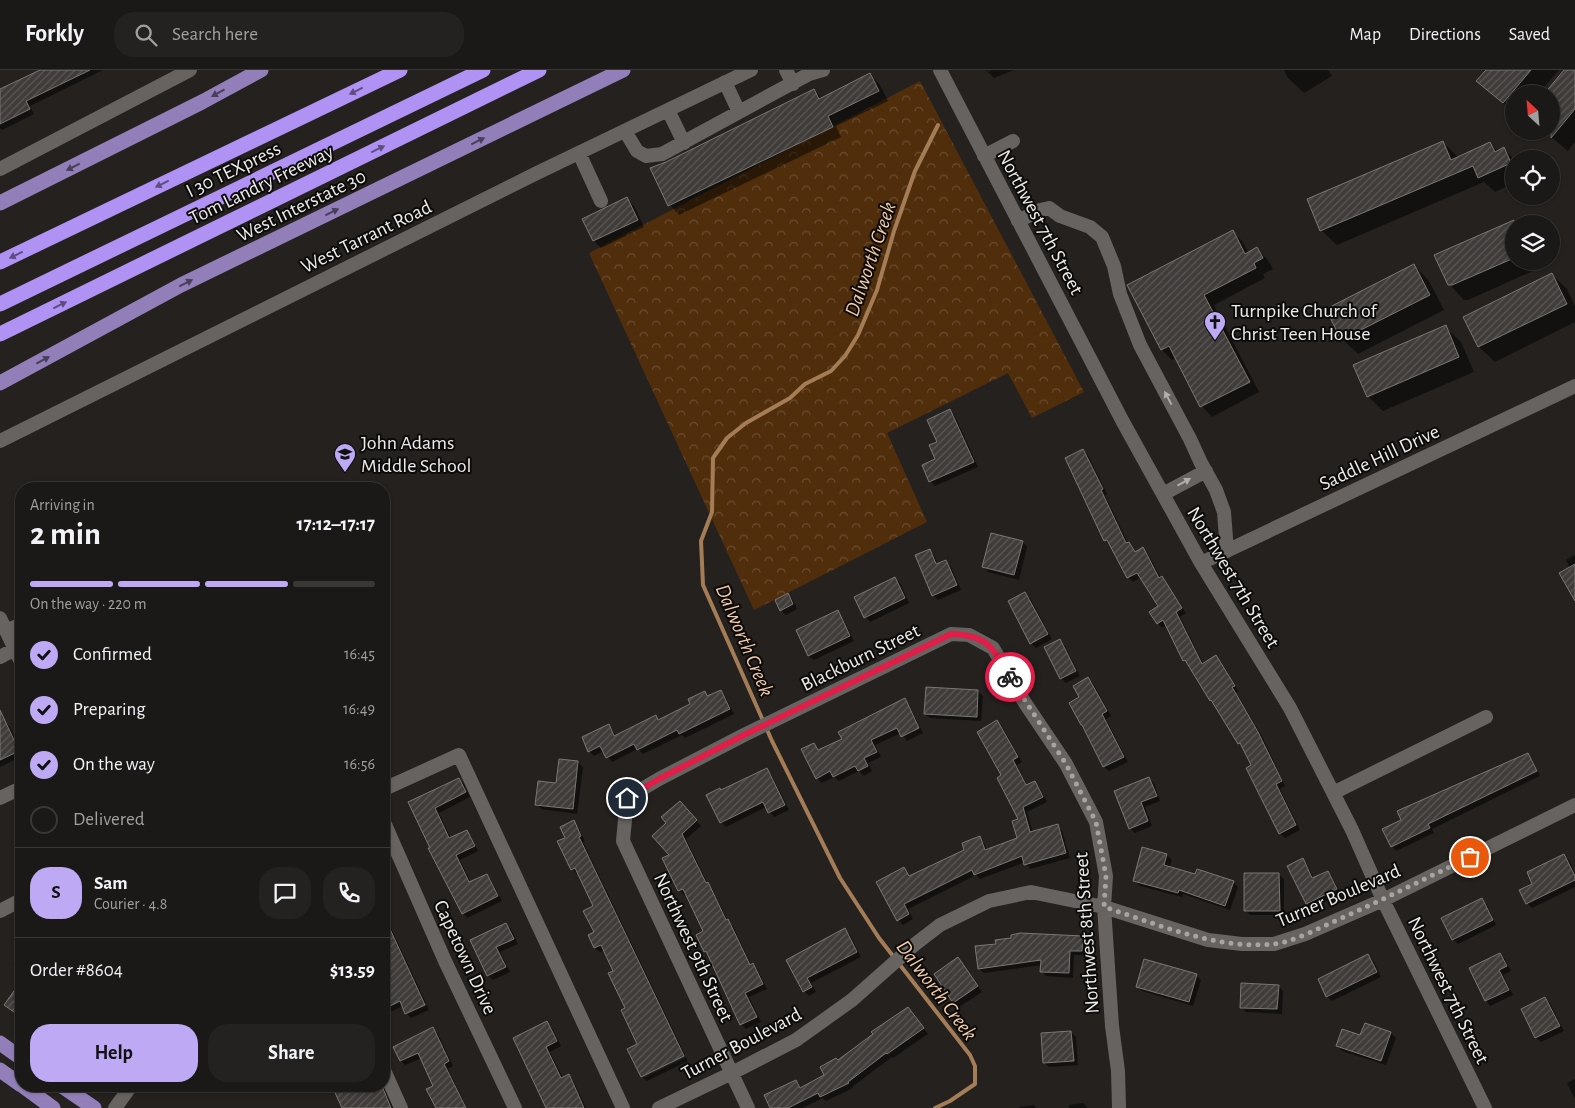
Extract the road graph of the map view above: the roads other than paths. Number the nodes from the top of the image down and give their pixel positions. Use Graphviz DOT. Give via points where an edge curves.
graph roads {
  1 [pos="190,70"];
  2 [pos="261,70"];
  3 [pos="400,70"];
  4 [pos="483,70"];
  5 [pos="539,70"];
  6 [pos="623,70"];
  7 [pos="750,70"];
  8 [pos="786,70"];
  9 [pos="823,70"];
  10 [pos="940,70"];
  11 [pos="725,82"];
  12 [pos="793,84"];
  13 [pos="668,110"];
  14 [pos="739,112"];
  15 [pos="625,131"];
  16 [pos="684,142"];
  17 [pos="1013,142"];
  18 [pos="579,153"];
  19 [pos="984,156"];
  20 [pos="0,169"];
  21 [pos="601,202"];
  22 [pos="0,203"];
  23 [pos="1018,221"];
  24 [pos="0,262"];
  25 [pos="0,304"];
  26 [pos="0,334"];
  27 [pos="0,384"];
  28 [pos="1575,386"];
  29 [pos="0,441"];
  30 [pos="1206,471"];
  31 [pos="1163,494"];
  32 [pos="1227,551"];
  33 [pos="1200,563"];
  34 [pos="0,618"];
  35 [pos="15,627"];
  36 [pos="6,631"];
  37 [pos="951,634"];
  38 [pos="15,649"];
  39 [pos="0,657"];
  40 [pos="1486,717"];
  41 [pos="390,786"];
  42 [pos="15,791"];
  43 [pos="1333,793"];
  44 [pos="0,798"];
  45 [pos="627,798"];
  46 [pos="1575,805"];
  47 [pos="390,836"];
  48 [pos="1383,900"];
  49 [pos="15,903"];
  50 [pos="1104,907"];
  51 [pos="0,911"];
  52 [pos="0,1043"];
  53 [pos="15,1054"];
  54 [pos="0,1070"];
  55 [pos="732,1073"];
  56 [pos="15,1081"];
  57 [pos="390,1083"];
  58 [pos="30,1092"];
  59 [pos="71,1092"];
  60 [pos="127,1092"];
  61 [pos="53,1108"];
  62 [pos="94,1108"];
  63 [pos="115,1108"];
  64 [pos="401,1108"];
  65 [pos="515,1108"];
  66 [pos="623,1108"];
  67 [pos="659,1108"];
  68 [pos="748,1108"];
  69 [pos="1119,1108"];
  70 [pos="1485,1108"];
  1 -- 20 [label="street"];
  2 -- 22 [label="main road, one-way"];
  3 -- 24 [label="highway, one-way"];
  4 -- 25 [label="highway, I 30 TEXpress"];
  26 -- 5 [label="highway, Tom Landry Freeway, one-way"];
  27 -- 6 [label="main road, West Interstate 30, one-way" via="181,285"];
  7 -- 11 [label="street, West Tarrant Road"];
  8 -- 12 [label="street"];
  9 -- 12 [label="street"];
  10 -- 19 [label="street, Northwest 7th Street"];
  11 -- 13 [label="street, West Tarrant Road"];
  11 -- 14 [label="street"];
  12 -- 14 [label="street"];
  13 -- 15 [label="street, West Tarrant Road"];
  13 -- 16 [label="street"];
  14 -- 16 [label="street"];
  15 -- 16 [label="street" via="637,151 646,156 662,154"];
  15 -- 18 [label="street, West Tarrant Road"];
  17 -- 19 [label="street"];
  18 -- 21 [label="street"];
  18 -- 29 [label="street, West Tarrant Road"];
  19 -- 23 [label="street, Northwest 7th Street"];
  30 -- 23 [label="street, one-way" via="1140,344 1102,237 1090,227 1060,216 1049,208"];
  23 -- 31 [label="street, Northwest 7th Street"];
  28 -- 32 [label="street, Saddle Hill Drive"];
  31 -- 30 [label="street, one-way"];
  30 -- 32 [label="street" via="1224,512"];
  31 -- 33 [label="street, Northwest 7th Street"];
  32 -- 33 [label="street, Saddle Hill Drive"];
  33 -- 43 [label="street, Northwest 7th Street" via="1290,708"];
  34 -- 36 [label="street"];
  35 -- 36 [label="street"];
  36 -- 38 [label="street"];
  37 -- 45 [label="street, Blackburn Street" via="744,735"];
  37 -- 50 [label="street, Northwest 8th Street" via="969,635 993,648 1066,764 1096,822 1106,876"];
  38 -- 39 [label="street"];
  40 -- 43 [label="street"];
  41 -- 66 [label="street" via="459,755"];
  42 -- 44 [label="street"];
  43 -- 48 [label="street, Northwest 7th Street"];
  45 -- 55 [label="street, Northwest 9th Street" via="623,841"];
  46 -- 48 [label="street, Turner Boulevard"];
  47 -- 65 [label="street, Capetown Drive"];
  48 -- 50 [label="street, Turner Boulevard" via="1306,934 1274,944 1208,940"];
  48 -- 70 [label="street, Northwest 7th Street"];
  49 -- 51 [label="street"];
  50 -- 55 [label="street, Turner Boulevard" via="1031,892 989,901 940,925 852,1000 796,1040"];
  50 -- 69 [label="street, Northwest 8th Street"];
  52 -- 53 [label="main road"];
  54 -- 56 [label="main road"];
  55 -- 67 [label="street, Turner Boulevard"];
  55 -- 68 [label="street, Northwest 9th Street"];
  57 -- 64 [label="street"];
  58 -- 61 [label="main road"];
  59 -- 62 [label="main road"];
  60 -- 63 [label="street"];
}
